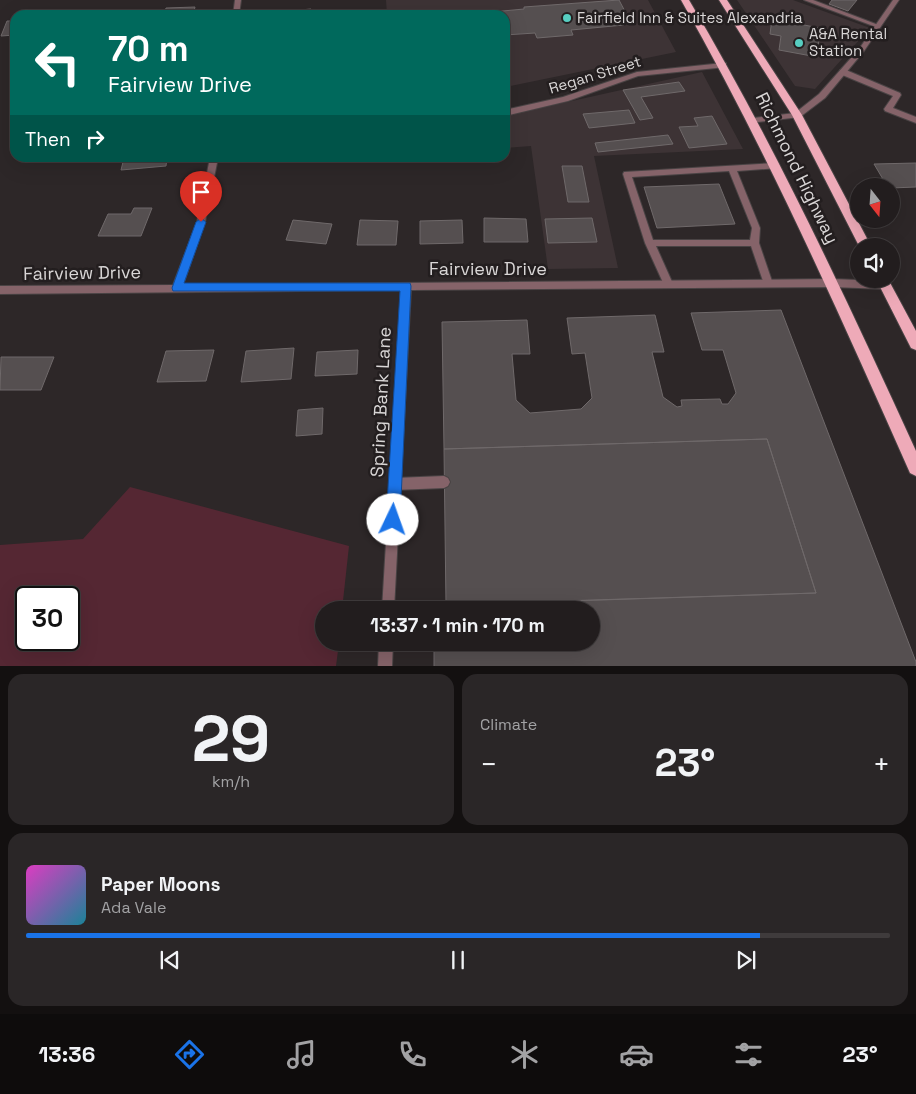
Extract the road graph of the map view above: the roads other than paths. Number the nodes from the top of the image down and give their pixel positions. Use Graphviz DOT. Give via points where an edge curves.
graph roads {
  1 [pos="685,0"];
  2 [pos="723,0"];
  3 [pos="807,0"];
  4 [pos="896,0"];
  5 [pos="878,26"];
  6 [pos="723,65"];
  7 [pos="843,72"];
  8 [pos="510,112"];
  9 [pos="797,116"];
  10 [pos="916,120"];
  11 [pos="753,122"];
  12 [pos="213,162"];
  13 [pos="776,166"];
  14 [pos="732,168"];
  15 [pos="861,238"];
  16 [pos="650,243"];
  17 [pos="754,243"];
  18 [pos="832,283"];
  19 [pos="850,283"];
  20 [pos="668,284"];
  21 [pos="768,284"];
  22 [pos="406,286"];
  23 [pos="177,288"];
  24 [pos="887,288"];
  25 [pos="0,290"];
  26 [pos="916,344"];
  27 [pos="916,468"];
  28 [pos="444,482"];
  29 [pos="395,484"];
  30 [pos="388,601"];
  31 [pos="386,651"];
  32 [pos="385,666"];
  1 -- 6 [label="highway, Richmond Highway"];
  2 -- 9 [label="highway, Richmond Highway"];
  3 -- 5 [label="street"];
  4 -- 5 [label="street"];
  5 -- 7 [label="street"];
  6 -- 8 [label="street, Regan Street" via="637,74 565,99"];
  6 -- 11 [label="highway, Richmond Highway"];
  7 -- 9 [label="street" via="827,92"];
  7 -- 10 [label="street" via="897,95 888,109"];
  9 -- 11 [label="street"];
  9 -- 15 [label="highway, Richmond Highway"];
  11 -- 13 [label="highway, Richmond Highway"];
  12 -- 23 [label="street" via="201,222"];
  13 -- 14 [label="street"];
  13 -- 18 [label="highway, Richmond Highway"];
  14 -- 16 [label="street" via="627,174"];
  14 -- 17 [label="street" via="756,228"];
  16 -- 17 [label="street"];
  16 -- 20 [label="street"];
  17 -- 21 [label="street"];
  18 -- 19 [label="street, Fairview Drive"];
  18 -- 21 [label="street, Fairview Drive"];
  18 -- 27 [label="highway, Richmond Highway"];
  20 -- 21 [label="street, Fairview Drive"];
  20 -- 22 [label="street, Fairview Drive"];
  22 -- 23 [label="street, Fairview Drive"];
  22 -- 29 [label="street, Spring Bank Lane"];
  23 -- 25 [label="street, Fairview Drive"];
  24 -- 26 [label="highway"];
  28 -- 29 [label="street"];
  29 -- 30 [label="street, Spring Bank Lane"];
  31 -- 32 [label="street"];
}
